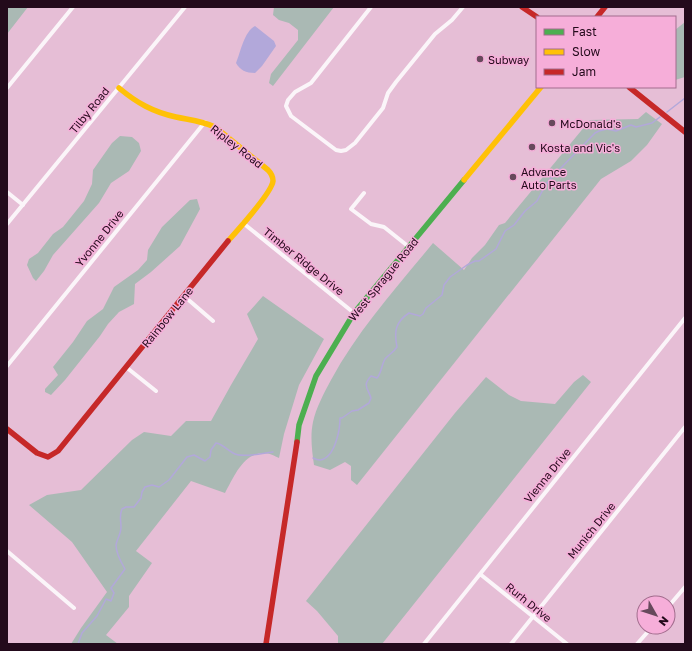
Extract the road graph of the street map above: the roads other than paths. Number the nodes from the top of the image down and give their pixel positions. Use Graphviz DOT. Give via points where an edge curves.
graph roads {
  1 [pos="73,7"];
  2 [pos="185,7"];
  3 [pos="371,7"];
  4 [pos="463,7"];
  5 [pos="522,7"];
  6 [pos="605,7"];
  7 [pos="598,16"];
  8 [pos="536,17"];
  9 [pos="7,88"];
  10 [pos="119,88"];
  11 [pos="540,88"];
  12 [pos="630,88"];
  13 [pos="205,122"];
  14 [pos="685,132"];
  15 [pos="268,170"];
  16 [pos="7,192"];
  17 [pos="364,193"];
  18 [pos="23,205"];
  19 [pos="242,223"];
  20 [pos="7,224"];
  21 [pos="409,246"];
  22 [pos="184,296"];
  23 [pos="354,313"];
  24 [pos="685,318"];
  25 [pos="213,321"];
  26 [pos="7,366"];
  27 [pos="126,367"];
  28 [pos="156,391"];
  29 [pos="685,427"];
  30 [pos="7,429"];
  31 [pos="7,552"];
  32 [pos="480,574"];
  33 [pos="685,587"];
  34 [pos="676,598"];
  35 [pos="74,608"];
  36 [pos="533,617"];
  37 [pos="645,635"];
  38 [pos="266,644"];
  39 [pos="424,644"];
  40 [pos="511,644"];
  41 [pos="567,644"];
  42 [pos="637,644"];
  1 -- 9 [label="street"];
  2 -- 10 [label="street, Tilby Road"];
  3 -- 4 [label="street" via="310,83 295,92 286,106 291,116 336,150 346,150 356,143 383,108 388,93 396,82 435,34"];
  5 -- 8 [label="street"];
  6 -- 7 [label="street"];
  10 -- 13 [label="street, Ripley Road" via="134,101 155,111"];
  10 -- 18 [label="street, Tilby Road"];
  11 -- 21 [label="street, West Sprague Road"];
  12 -- 14 [label="street"];
  13 -- 15 [label="street, Ripley Road" via="215,127"];
  13 -- 26 [label="street, Yvonne Drive"];
  15 -- 19 [label="street, Rainbow Lane" via="274,182"];
  16 -- 18 [label="street"];
  17 -- 21 [label="street" via="351,209 372,224 384,227"];
  18 -- 20 [label="street, Tilby Road"];
  19 -- 22 [label="street, Rainbow Lane"];
  19 -- 23 [label="street, Timber Ridge Drive"];
  21 -- 23 [label="street, West Sprague Road"];
  22 -- 25 [label="street"];
  22 -- 27 [label="street, Rainbow Lane"];
  23 -- 38 [label="street, West Sprague Road" via="316,376 299,425"];
  24 -- 32 [label="street, Vienna Drive"];
  27 -- 28 [label="street"];
  27 -- 30 [label="street, Rainbow Lane" via="58,451 48,457 37,453"];
  29 -- 36 [label="street, Munich Drive"];
  31 -- 35 [label="street"];
  32 -- 36 [label="street, Rurh Drive"];
  32 -- 39 [label="street, Vienna Drive"];
  33 -- 34 [label="street"];
  36 -- 40 [label="street, Munich Drive"];
  36 -- 41 [label="street, Rurh Drive"];
  37 -- 42 [label="street"];
}
